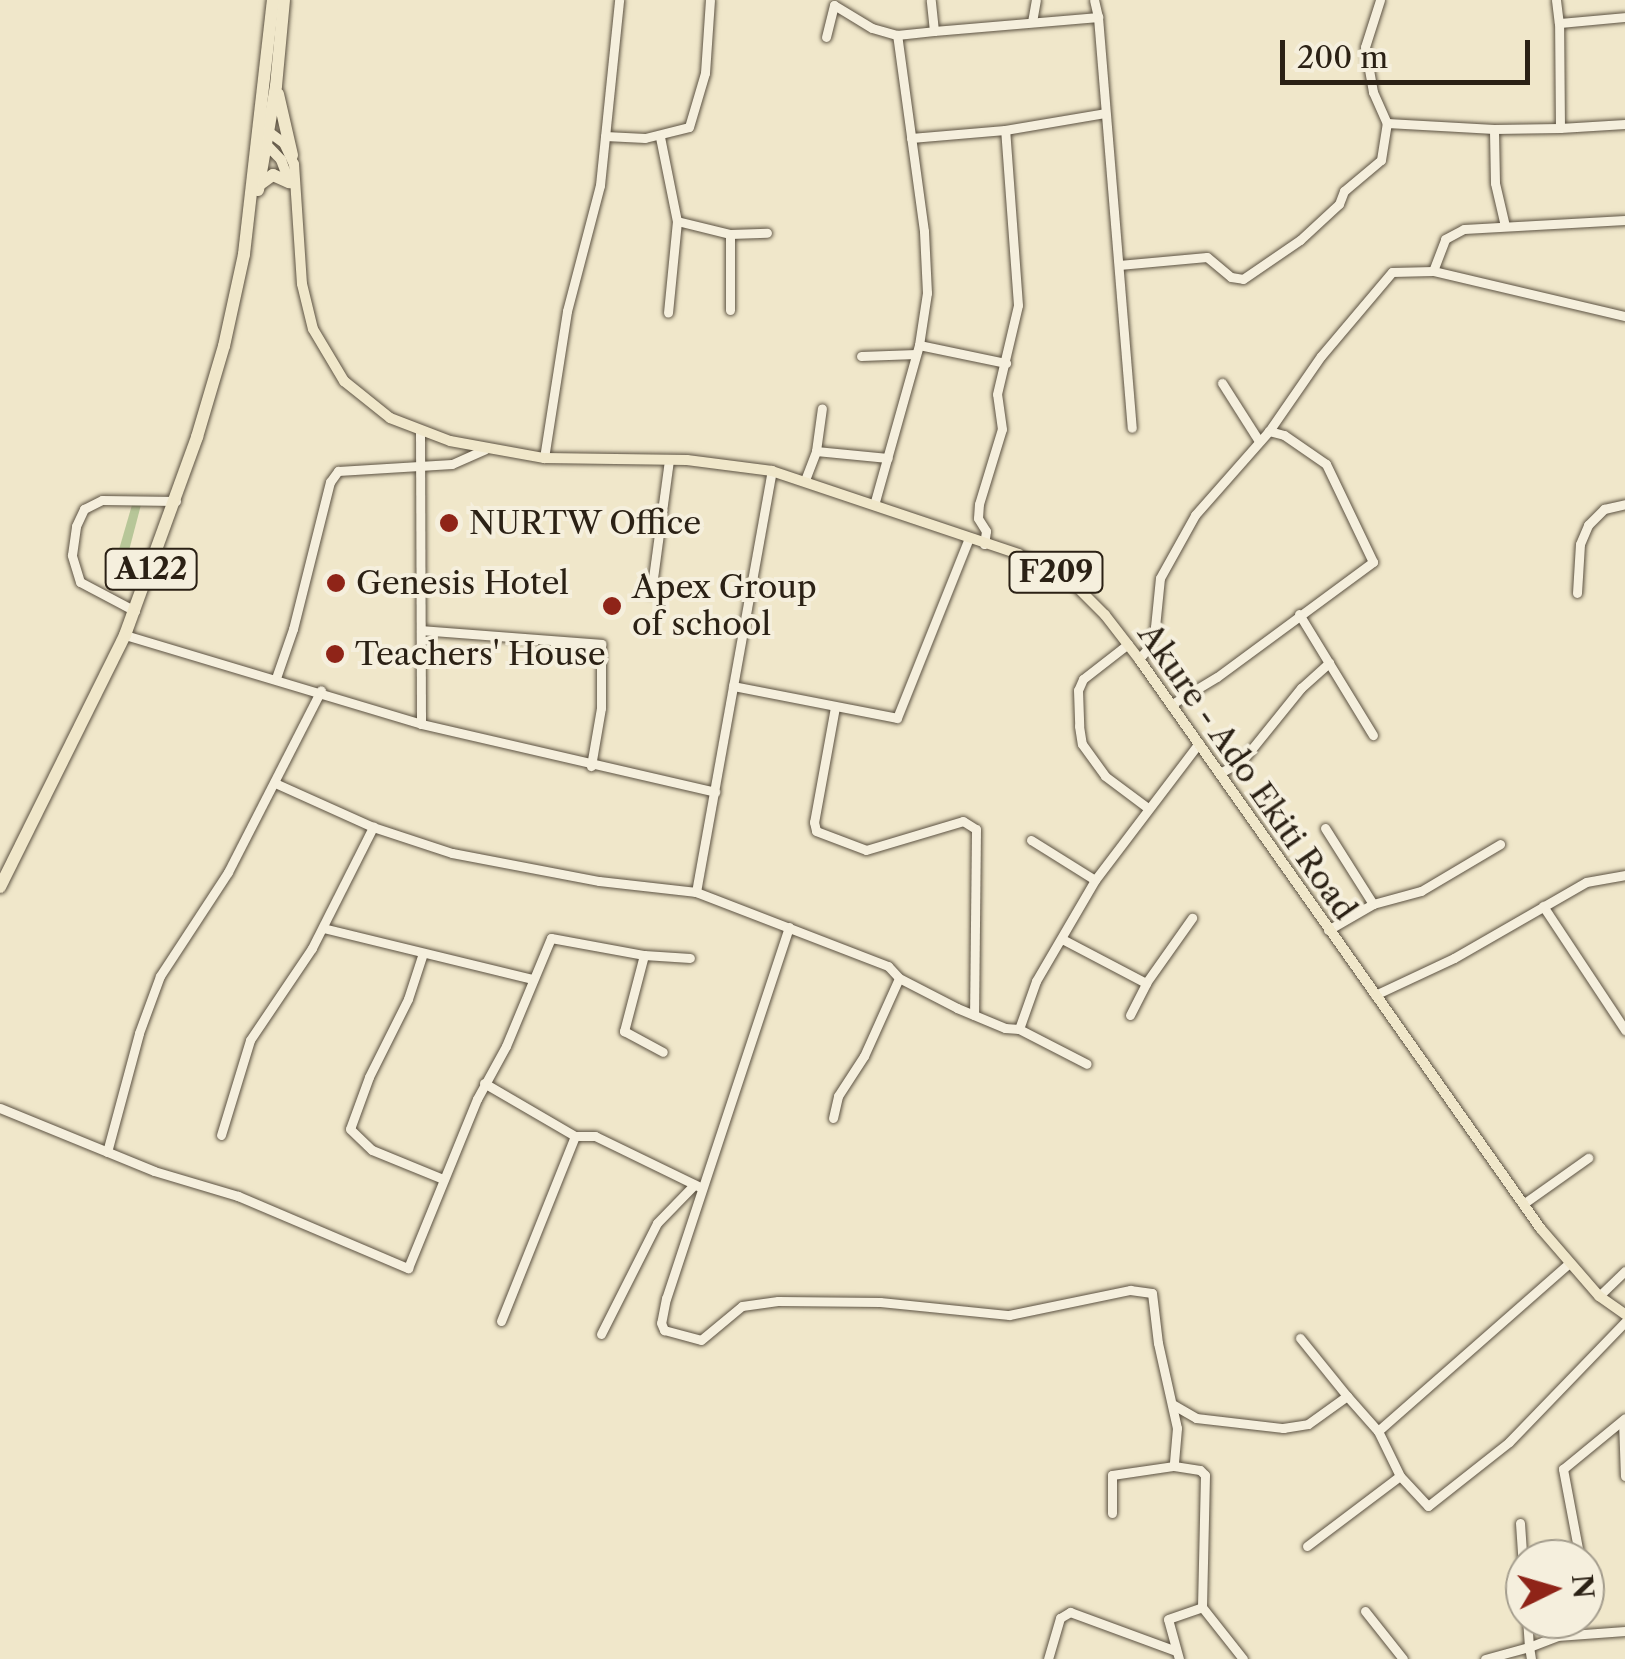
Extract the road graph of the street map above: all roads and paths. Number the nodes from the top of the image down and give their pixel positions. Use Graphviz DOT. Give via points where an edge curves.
graph roads {
  1 [pos="273,0"];
  2 [pos="284,0"];
  3 [pos="619,0"];
  4 [pos="710,0"];
  5 [pos="932,0"];
  6 [pos="1036,0"];
  7 [pos="1094,0"];
  8 [pos="1380,0"];
  9 [pos="1556,0"];
  10 [pos="1098,16"];
  11 [pos="1625,17"];
  12 [pos="1032,22"];
  13 [pos="1559,22"];
  14 [pos="934,32"];
  15 [pos="897,35"];
  16 [pos="826,37"];
  17 [pos="276,86"];
  18 [pos="1105,113"];
  19 [pos="1386,124"];
  20 [pos="1625,124"];
  21 [pos="1560,128"];
  22 [pos="1494,129"];
  23 [pos="1005,130"];
  24 [pos="264,135"];
  25 [pos="605,136"];
  26 [pos="660,136"];
  27 [pos="911,138"];
  28 [pos="292,155"];
  29 [pos="290,182"];
  30 [pos="259,185"];
  31 [pos="296,202"];
  32 [pos="1625,220"];
  33 [pos="676,221"];
  34 [pos="1504,226"];
  35 [pos="246,231"];
  36 [pos="767,233"];
  37 [pos="730,234"];
  38 [pos="1119,264"];
  39 [pos="1433,270"];
  40 [pos="730,310"];
  41 [pos="668,313"];
  42 [pos="1625,316"];
  43 [pos="918,350"];
  44 [pos="861,356"];
  45 [pos="1006,363"];
  46 [pos="1222,383"];
  47 [pos="822,408"];
  48 [pos="1132,428"];
  49 [pos="420,431"];
  50 [pos="1269,431"];
  51 [pos="1258,442"];
  52 [pos="485,449"];
  53 [pos="816,451"];
  54 [pos="544,458"];
  55 [pos="888,458"];
  56 [pos="669,460"];
  57 [pos="419,466"];
  58 [pos="772,471"];
  59 [pos="805,480"];
  60 [pos="176,501"];
  61 [pos="1625,504"];
  62 [pos="874,505"];
  63 [pos="969,538"];
  64 [pos="984,544"];
  65 [pos="651,593"];
  66 [pos="1577,593"];
  67 [pos="136,611"];
  68 [pos="1299,614"];
  69 [pos="421,630"];
  70 [pos="125,635"];
  71 [pos="1128,644"];
  72 [pos="1139,659"];
  73 [pos="1329,663"];
  74 [pos="276,678"];
  75 [pos="733,686"];
  76 [pos="321,690"];
  77 [pos="1172,704"];
  78 [pos="834,707"];
  79 [pos="420,724"];
  80 [pos="1373,735"];
  81 [pos="1199,743"];
  82 [pos="591,766"];
  83 [pos="1220,773"];
  84 [pos="275,784"];
  85 [pos="714,792"];
  86 [pos="1148,808"];
  87 [pos="373,826"];
  88 [pos="1325,828"];
  89 [pos="1031,840"];
  90 [pos="1500,844"];
  91 [pos="1625,876"];
  92 [pos="1094,880"];
  93 [pos="0,887"];
  94 [pos="696,892"];
  95 [pos="1373,904"];
  96 [pos="1543,906"];
  97 [pos="1192,918"];
  98 [pos="789,927"];
  99 [pos="323,928"];
  100 [pos="1328,930"];
  101 [pos="1064,940"];
  102 [pos="423,953"];
  103 [pos="644,956"];
  104 [pos="690,958"];
  105 [pos="899,978"];
  106 [pos="533,979"];
  107 [pos="1146,983"];
  108 [pos="1375,995"];
  109 [pos="974,1015"];
  110 [pos="1130,1015"];
  111 [pos="1019,1028"];
  112 [pos="1625,1030"];
  113 [pos="663,1052"];
  114 [pos="1087,1064"];
  115 [pos="484,1083"];
  116 [pos="0,1108"];
  117 [pos="833,1118"];
  118 [pos="221,1135"];
  119 [pos="575,1136"];
  120 [pos="108,1152"];
  121 [pos="1588,1158"];
  122 [pos="443,1179"];
  123 [pos="697,1186"];
  124 [pos="1523,1204"];
  125 [pos="1570,1263"];
  126 [pos="1625,1271"];
  127 [pos="1599,1296"];
  128 [pos="1625,1314"];
  129 [pos="501,1322"];
  130 [pos="1625,1322"];
  131 [pos="601,1334"];
  132 [pos="1300,1338"];
  133 [pos="1347,1396"];
  134 [pos="1172,1404"];
  135 [pos="1624,1419"];
  136 [pos="1378,1431"];
  137 [pos="1174,1466"];
  138 [pos="1400,1476"];
  139 [pos="1625,1476"];
  140 [pos="1112,1512"];
  141 [pos="1520,1523"];
  142 [pos="1521,1539"];
  143 [pos="1576,1539"];
  144 [pos="1306,1546"];
  145 [pos="1202,1607"];
  146 [pos="1365,1611"];
  147 [pos="1529,1639"];
  148 [pos="1555,1639"];
  149 [pos="1530,1647"];
  150 [pos="1178,1655"];
  151 [pos="1048,1659"];
  152 [pos="1243,1659"];
  153 [pos="1403,1659"];
  154 [pos="1485,1659"];
  155 [pos="1531,1659"];
  1 -- 24 [label="highway, A122"];
  2 -- 17 [label="highway, A122"];
  3 -- 25 [label="street"];
  4 -- 26 [label="street" via="705,73 694,116 689,126"];
  5 -- 14 [label="street"];
  6 -- 12 [label="street"];
  7 -- 10 [label="street"];
  8 -- 19 [label="street" via="1365,47"];
  9 -- 13 [label="street"];
  10 -- 12 [label="street"];
  10 -- 18 [label="street"];
  11 -- 13 [label="street"];
  12 -- 14 [label="street"];
  13 -- 21 [label="street"];
  14 -- 15 [label="street"];
  15 -- 16 [label="street" via="834,5"];
  15 -- 27 [label="street"];
  17 -- 24 [label="highway, A122"];
  17 -- 28 [label="highway"];
  18 -- 23 [label="street"];
  18 -- 38 [label="street"];
  19 -- 22 [label="street"];
  19 -- 38 [label="street" via="1381,160 1300,240 1244,279 1207,257"];
  20 -- 21 [label="street"];
  21 -- 22 [label="street"];
  22 -- 34 [label="street"];
  23 -- 27 [label="street"];
  23 -- 45 [label="street" via="1018,278"];
  24 -- 28 [label="main road"];
  24 -- 29 [label="main road, F209"];
  24 -- 30 [label="highway, A122"];
  24 -- 35 [label="highway, A122"];
  25 -- 26 [label="street"];
  25 -- 54 [label="street"];
  26 -- 33 [label="street"];
  27 -- 43 [label="street" via="927,269"];
  28 -- 31 [label="main road, Akure - Ado Ekiti Road / F209"];
  29 -- 30 [label="highway" via="272,175"];
  29 -- 31 [label="main road, F209"];
  30 -- 35 [label="highway, A122"];
  31 -- 49 [label="main road, Akure - Ado Ekiti Road / F209" via="304,298 321,347 356,394"];
  32 -- 34 [label="street"];
  33 -- 37 [label="street"];
  33 -- 41 [label="street"];
  34 -- 39 [label="street" via="1454,233 1438,250"];
  35 -- 60 [label="highway, A122" via="224,346"];
  36 -- 37 [label="street"];
  37 -- 40 [label="street"];
  38 -- 48 [label="street"];
  39 -- 42 [label="street"];
  39 -- 50 [label="street" via="1405,268 1382,279"];
  43 -- 44 [label="street"];
  43 -- 45 [label="street"];
  43 -- 55 [label="street"];
  45 -- 64 [label="street" via="997,394 1002,429 978,514"];
  46 -- 51 [label="street"];
  47 -- 53 [label="street"];
  49 -- 52 [label="main road, Akure - Ado Ekiti Road / F209"];
  49 -- 57 [label="street"];
  50 -- 51 [label="street"];
  50 -- 68 [label="street" via="1326,464 1372,556 1369,566"];
  51 -- 72 [label="street" via="1213,489 1176,547 1160,578 1150,646"];
  52 -- 54 [label="main road, Akure - Ado Ekiti Road / F209"];
  52 -- 57 [label="street" via="452,464"];
  53 -- 55 [label="street"];
  53 -- 59 [label="street"];
  54 -- 56 [label="main road, Akure - Ado Ekiti Road / F209"];
  55 -- 62 [label="street"];
  56 -- 58 [label="main road, Akure - Ado Ekiti Road / F209"];
  56 -- 65 [label="street"];
  57 -- 69 [label="street"];
  57 -- 74 [label="street" via="338,471 330,482"];
  58 -- 59 [label="main road, Akure - Ado Ekiti Road / F209"];
  58 -- 75 [label="street"];
  59 -- 62 [label="main road, Akure - Ado Ekiti Road / F209"];
  60 -- 67 [label="highway, A122"];
  60 -- 67 [label="street" via="102,500 84,509 76,526 72,555 80,582"];
  61 -- 66 [label="street" via="1604,509 1584,534"];
  62 -- 63 [label="main road, Akure - Ado Ekiti Road / F209"];
  63 -- 64 [label="main road, Akure - Ado Ekiti Road / F209"];
  63 -- 78 [label="street" via="898,718"];
  64 -- 71 [label="main road, Akure - Ado Ekiti Road / F209" via="1034,560 1072,582"];
  67 -- 70 [label="highway, A122"];
  68 -- 73 [label="street"];
  68 -- 77 [label="street"];
  69 -- 79 [label="street"];
  69 -- 82 [label="street" via="600,644 601,708"];
  70 -- 74 [label="street"];
  70 -- 93 [label="highway, A122"];
  71 -- 72 [label="main road, Akure - Ado Ekiti Road / F209"];
  71 -- 86 [label="street" via="1084,679 1079,726 1082,744 1104,776"];
  72 -- 77 [label="main road, Akure - Ado Ekiti Road / F209"];
  73 -- 80 [label="street"];
  73 -- 83 [label="street" via="1242,761"];
  74 -- 76 [label="street"];
  75 -- 78 [label="street"];
  75 -- 85 [label="street"];
  76 -- 79 [label="street"];
  76 -- 84 [label="street"];
  77 -- 81 [label="main road, Akure - Ado Ekiti Road / F209"];
  78 -- 109 [label="street" via="816,832 866,850 964,821 976,829"];
  79 -- 82 [label="street"];
  81 -- 83 [label="main road, Akure - Ado Ekiti Road / F209"];
  81 -- 86 [label="street"];
  82 -- 85 [label="street"];
  83 -- 100 [label="main road, Akure - Ado Ekiti Road / F209"];
  84 -- 87 [label="street"];
  84 -- 120 [label="street" via="160,976"];
  85 -- 94 [label="street"];
  86 -- 92 [label="street"];
  87 -- 94 [label="street" via="494,863"];
  87 -- 99 [label="street"];
  88 -- 95 [label="street"];
  89 -- 92 [label="street"];
  90 -- 95 [label="street" via="1421,891"];
  91 -- 96 [label="street" via="1586,882"];
  92 -- 101 [label="street"];
  94 -- 98 [label="street"];
  95 -- 100 [label="street"];
  96 -- 108 [label="street"];
  96 -- 112 [label="street"];
  97 -- 107 [label="street"];
  98 -- 105 [label="street" via="888,966"];
  98 -- 123 [label="street"];
  99 -- 102 [label="street"];
  99 -- 118 [label="street" via="250,1040"];
  100 -- 108 [label="main road, Akure - Ado Ekiti Road / F209"];
  101 -- 107 [label="street"];
  101 -- 111 [label="street" via="1036,981"];
  102 -- 106 [label="street"];
  102 -- 122 [label="street" via="350,1129 372,1150"];
  103 -- 104 [label="street"];
  103 -- 106 [label="street" via="552,938"];
  103 -- 113 [label="street" via="624,1030"];
  105 -- 109 [label="street"];
  105 -- 117 [label="street"];
  106 -- 115 [label="street"];
  107 -- 110 [label="street"];
  108 -- 124 [label="main road, Akure - Ado Ekiti Road / F209"];
  109 -- 111 [label="street"];
  111 -- 114 [label="street"];
  115 -- 119 [label="street"];
  115 -- 122 [label="street"];
  116 -- 120 [label="street"];
  119 -- 123 [label="street" via="595,1136"];
  119 -- 129 [label="street"];
  120 -- 122 [label="street" via="238,1196 404,1268"];
  121 -- 124 [label="street"];
  123 -- 131 [label="street" via="657,1223"];
  123 -- 134 [label="street" via="662,1311 660,1323 671,1334 708,1337 730,1313 756,1303 841,1299 1009,1315 1143,1290 1156,1301"];
  124 -- 125 [label="main road, Akure - Ado Ekiti Road / F209"];
  125 -- 127 [label="main road, Akure - Ado Ekiti Road / F209"];
  125 -- 136 [label="street"];
  126 -- 127 [label="street"];
  127 -- 128 [label="main road, Akure - Ado Ekiti Road / F209"];
  130 -- 138 [label="street" via="1520,1432 1432,1505 1424,1505"];
  132 -- 133 [label="street"];
  133 -- 134 [label="street" via="1308,1424 1283,1428 1196,1418"];
  133 -- 136 [label="street"];
  134 -- 137 [label="street"];
  135 -- 139 [label="street"];
  135 -- 143 [label="street" via="1563,1469"];
  136 -- 138 [label="street"];
  137 -- 140 [label="street" via="1112,1475"];
  137 -- 145 [label="street" via="1205,1475"];
  138 -- 144 [label="street"];
  141 -- 142 [label="street"];
  145 -- 150 [label="street" via="1168,1619"];
  145 -- 152 [label="street"];
  146 -- 153 [label="street"];
  147 -- 149 [label="street"];
  148 -- 149 [label="street"];
  149 -- 154 [label="street"];
  149 -- 155 [label="street"];
  150 -- 151 [label="street" via="1070,1612 1060,1618"];
}
